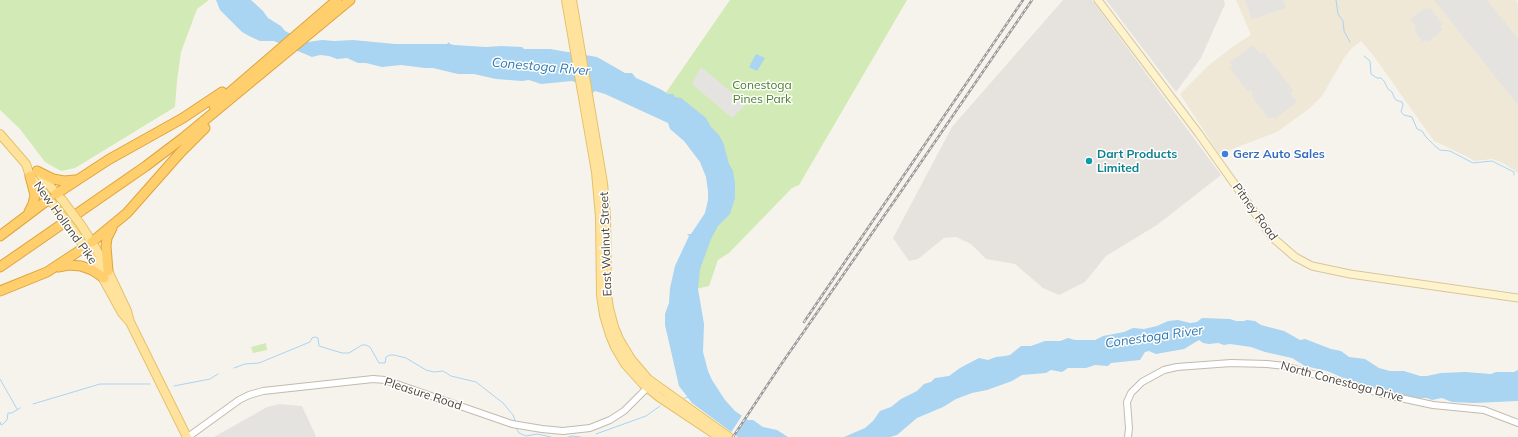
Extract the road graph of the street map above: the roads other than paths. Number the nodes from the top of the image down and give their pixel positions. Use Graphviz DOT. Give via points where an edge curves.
graph roads {
  1 [pos="337,0"];
  2 [pos="350,0"];
  3 [pos="566,0"];
  4 [pos="572,0"];
  5 [pos="1098,0"];
  6 [pos="262,67"];
  7 [pos="0,134"];
  8 [pos="594,140"];
  9 [pos="34,174"];
  10 [pos="78,179"];
  11 [pos="52,196"];
  12 [pos="27,215"];
  13 [pos="114,225"];
  14 [pos="0,236"];
  15 [pos="89,245"];
  16 [pos="0,259"];
  17 [pos="0,267"];
  18 [pos="53,268"];
  19 [pos="106,275"];
  20 [pos="0,291"];
  21 [pos="1518,298"];
  22 [pos="650,386"];
  23 [pos="1518,423"];
  24 [pos="188,437"];
  25 [pos="719,437"];
  26 [pos="729,437"];
  27 [pos="1128,437"];
  1 -- 6 [label="highway"];
  2 -- 6 [label="highway"];
  3 -- 8 [label="main road, East Walnut Street"];
  4 -- 8 [label="main road, East Walnut Street"];
  5 -- 21 [label="main road, Pitney Road" via="1199,134 1272,237 1295,257 1320,268 1350,274"];
  6 -- 10 [label="highway" via="194,111"];
  6 -- 13 [label="highway"];
  6 -- 16 [label="highway" via="144,161"];
  6 -- 17 [label="highway" via="163,154"];
  7 -- 9 [label="main road, New Holland Pike"];
  8 -- 22 [label="main road, East Walnut Street" via="606,205 607,288 610,314 616,334"];
  9 -- 10 [label="highway" via="57,180"];
  9 -- 11 [label="main road, New Holland Pike"];
  9 -- 12 [label="highway" via="35,195"];
  10 -- 11 [label="highway"];
  11 -- 12 [label="highway"];
  11 -- 15 [label="main road, New Holland Pike, bridge" via="55,207"];
  11 -- 15 [label="main road, New Holland Pike, bridge" via="63,201 81,225"];
  12 -- 14 [label="highway"];
  13 -- 15 [label="highway"];
  13 -- 19 [label="highway" via="106,246"];
  15 -- 18 [label="highway"];
  15 -- 19 [label="main road, New Holland Pike"];
  18 -- 19 [label="highway" via="81,266"];
  18 -- 20 [label="highway" via="33,279"];
  19 -- 24 [label="main road, New Holland Pike" via="127,311 130,322"];
  22 -- 24 [label="street, Pleasure Road" via="624,411 604,423 584,429 556,431 512,424 394,382 373,379 253,393 239,400"];
  22 -- 25 [label="main road, East Walnut Street" via="684,415"];
  22 -- 26 [label="main road, East Walnut Street"];
  23 -- 27 [label="street, North Conestoga Drive" via="1484,410 1422,403 1365,390 1277,364 1231,363 1177,367 1164,370 1142,382 1131,393 1127,402"];
}
